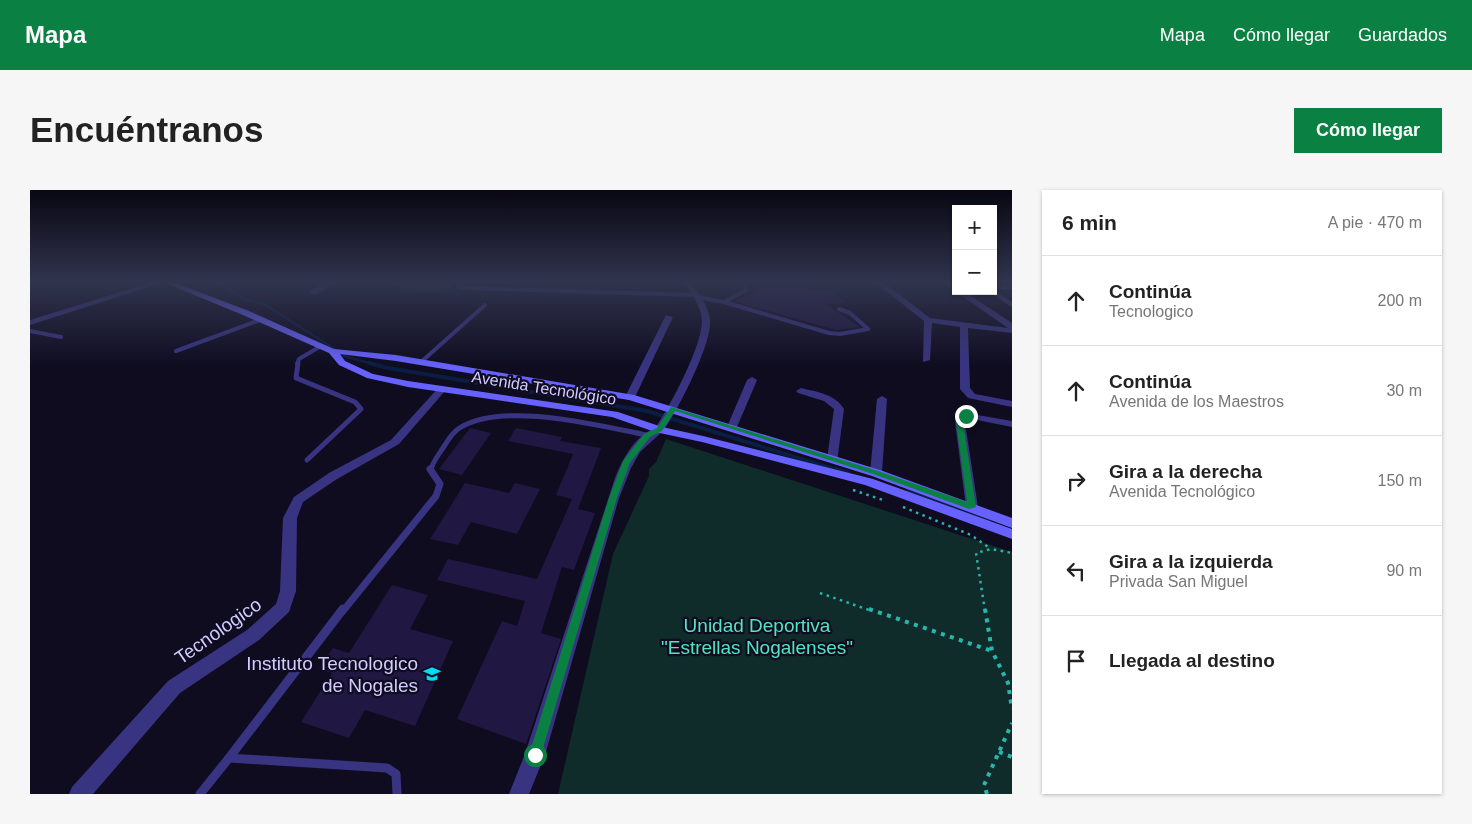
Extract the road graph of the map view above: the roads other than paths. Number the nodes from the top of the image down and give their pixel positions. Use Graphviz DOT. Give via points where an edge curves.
graph roads {
  1 [pos="67,310"];
  2 [pos="236,310"];
  3 [pos="478,310"];
  4 [pos="701,310"];
  5 [pos="752,310"];
  6 [pos="842,310"];
  7 [pos="915,310"];
  8 [pos="987,310"];
  9 [pos="669,317"];
  10 [pos="260,320"];
  11 [pos="928,320"];
  12 [pos="30,322"];
  13 [pos="964,324"];
  14 [pos="1012,327"];
  15 [pos="30,331"];
  16 [pos="1012,331"];
  17 [pos="61,338"];
  18 [pos="321,346"];
  19 [pos="176,351"];
  20 [pos="332,352"];
  21 [pos="370,354"];
  22 [pos="926,360"];
  23 [pos="421,362"];
  24 [pos="358,372"];
  25 [pos="752,380"];
  26 [pos="442,389"];
  27 [pos="801,392"];
  28 [pos="630,397"];
  29 [pos="882,399"];
  30 [pos="1012,404"];
  31 [pos="673,410"];
  32 [pos="1012,424"];
  33 [pos="732,427"];
  34 [pos="656,430"];
  35 [pos="833,459"];
  36 [pos="306,460"];
  37 [pos="876,473"];
  38 [pos="972,507"];
  39 [pos="1012,522"];
  40 [pos="1012,534"];
  41 [pos="229,758"];
  42 [pos="79,794"];
  43 [pos="200,794"];
  44 [pos="397,794"];
  45 [pos="519,794"];
  1 -- 12 [label="street"];
  2 -- 10 [label="main road, Avenida Tecnológico"];
  3 -- 23 [label="lane"];
  4 -- 31 [label="street" via="706,322"];
  5 -- 6 [label="lane" via="829,333 868,329"];
  7 -- 11 [label="street"];
  8 -- 14 [label="street"];
  9 -- 28 [label="street"];
  10 -- 18 [label="main road, Avenida Tecnológico"];
  10 -- 19 [label="lane"];
  11 -- 13 [label="street"];
  11 -- 22 [label="street"];
  13 -- 16 [label="street"];
  13 -- 30 [label="street" via="964,389 976,397"];
  15 -- 17 [label="lane"];
  18 -- 20 [label="main road, Avenida Tecnológico"];
  18 -- 36 [label="lane" via="299,359 296,378 355,402 360,409"];
  20 -- 21 [label="main road, Avenida Tecnológico"];
  20 -- 24 [label="main road, Avenida Tecnológico" via="342,363"];
  21 -- 23 [label="main road, Avenida Tecnológico"];
  21 -- 24 [label="main road" via="358,360"];
  23 -- 28 [label="main road, Avenida Tecnológico"];
  24 -- 26 [label="main road, Avenida Tecnológico"];
  25 -- 33 [label="street"];
  26 -- 34 [label="main road, Avenida Tecnológico" via="600,411"];
  26 -- 42 [label="street, Tecnologico" via="395,442 333,476 298,500 290,518 288,591 283,607 254,634 174,687"];
  27 -- 35 [label="street" via="828,398 839,409"];
  28 -- 31 [label="main road, Avenida Tecnológico"];
  29 -- 37 [label="street"];
  31 -- 33 [label="main road, Avenida Tecnológico"];
  31 -- 34 [label="street"];
  32 -- 38 [label="street" via="972,416 966,416 960,422"];
  33 -- 35 [label="main road, Avenida Tecnológico"];
  34 -- 40 [label="main road, Avenida Tecnológico" via="703,438 869,482"];
  34 -- 41 [label="lane" via="518,415 481,419 462,426 446,442 430,469 440,484 436,496 353,597"];
  34 -- 45 [label="street" via="626,463 535,755"];
  35 -- 37 [label="main road, Avenida Tecnológico"];
  37 -- 38 [label="main road, Avenida Tecnológico"];
  38 -- 39 [label="main road, Avenida Tecnológico"];
  41 -- 43 [label="lane"];
  41 -- 44 [label="lane" via="387,768 396,774"];
}
